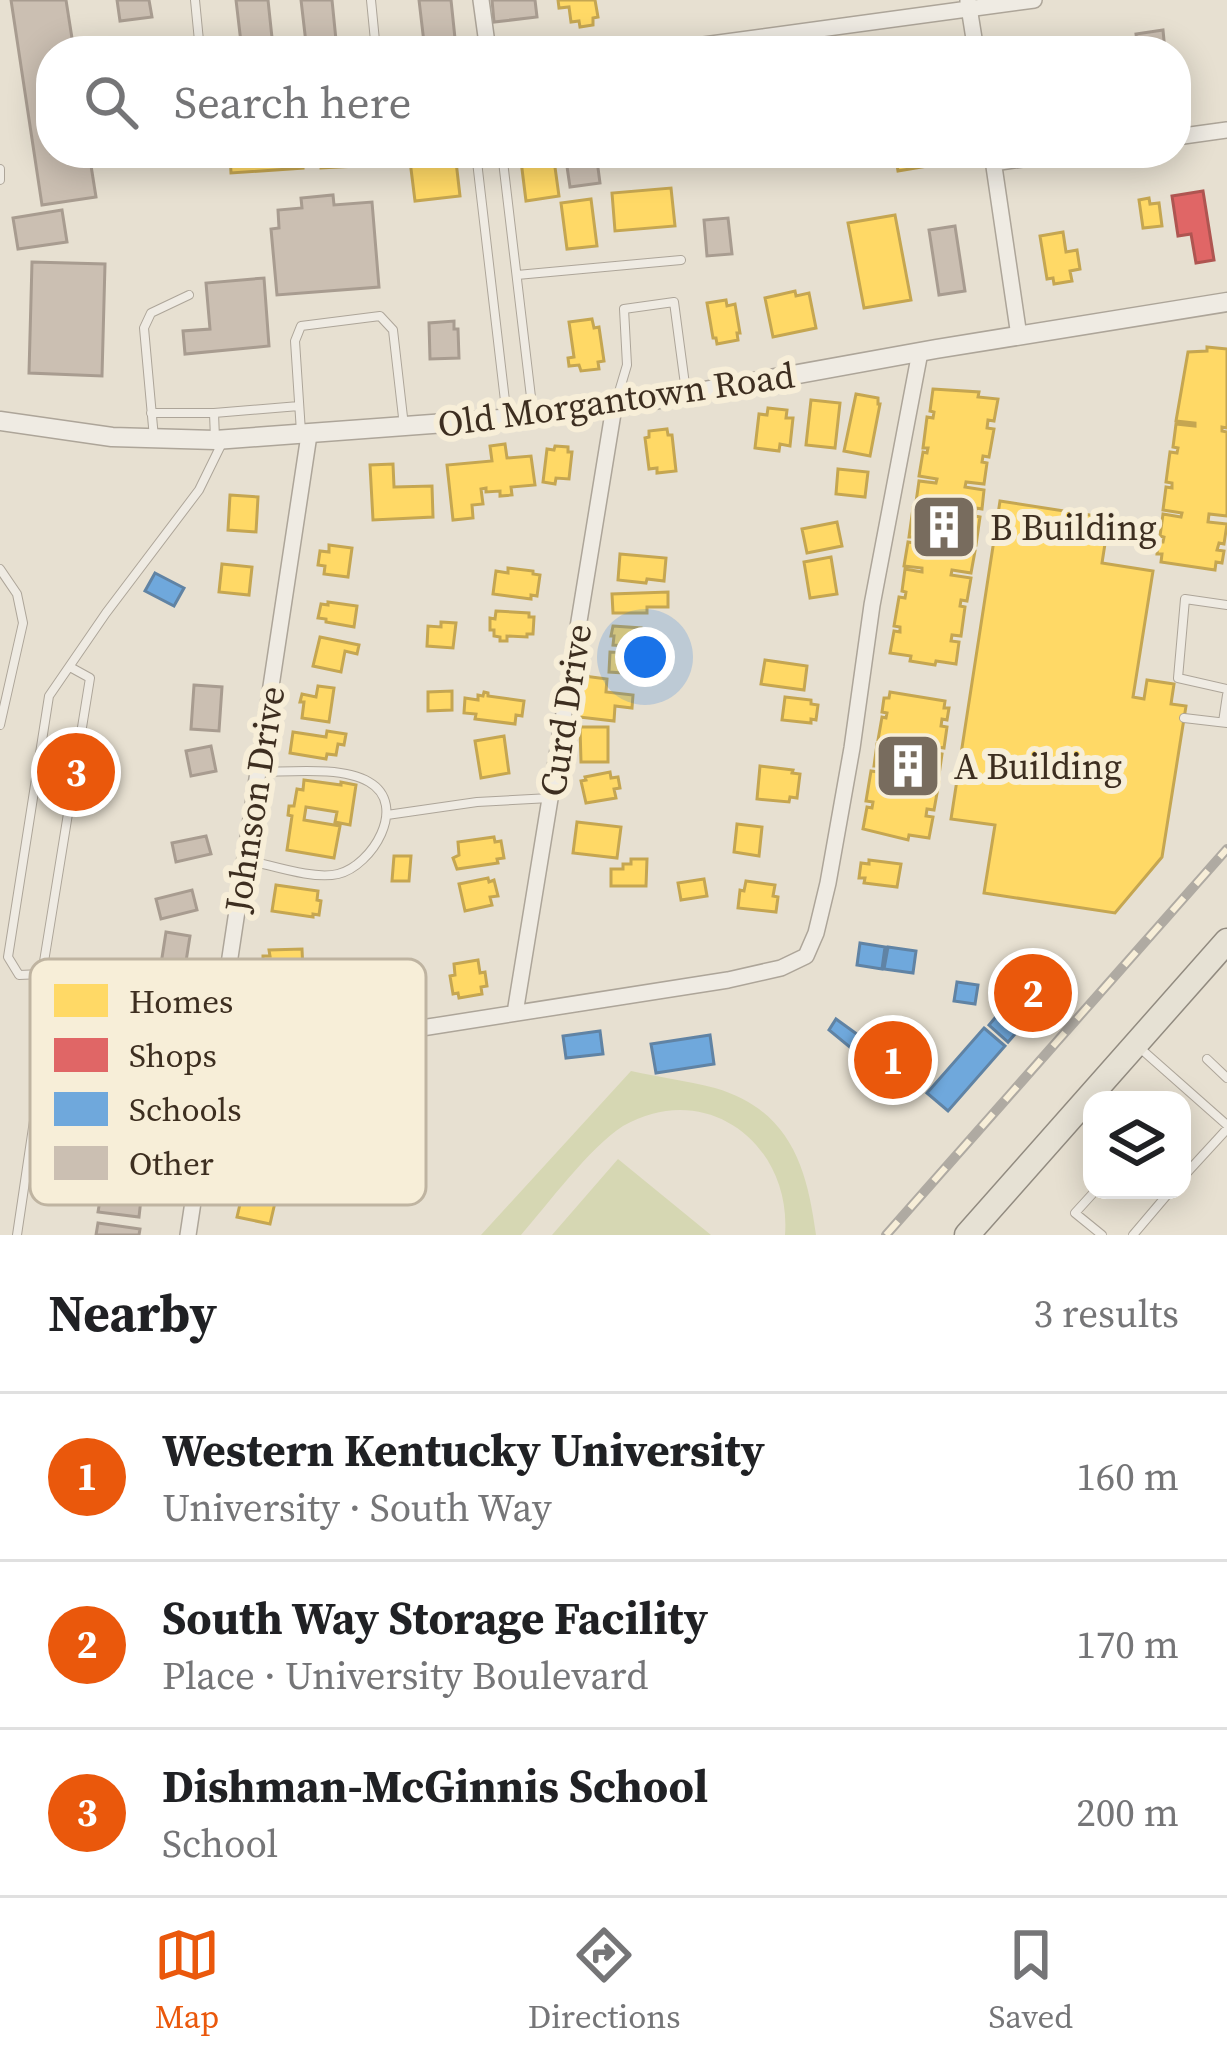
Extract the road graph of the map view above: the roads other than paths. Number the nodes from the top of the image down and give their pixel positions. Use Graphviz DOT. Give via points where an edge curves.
graph roads {
  1 [pos="195,0"];
  2 [pos="371,0"];
  3 [pos="481,0"];
  4 [pos="1034,0"];
  5 [pos="969,4"];
  6 [pos="199,36"];
  7 [pos="375,36"];
  8 [pos="486,36"];
  9 [pos="757,36"];
  10 [pos="974,36"];
  11 [pos="1227,130"];
  12 [pos="1191,135"];
  13 [pos="478,168"];
  14 [pos="504,168"];
  15 [pos="994,168"];
  16 [pos="0,169"];
  17 [pos="0,180"];
  18 [pos="681,260"];
  19 [pos="517,275"];
  20 [pos="189,295"];
  21 [pos="1227,302"];
  22 [pos="1019,336"];
  23 [pos="920,352"];
  24 [pos="686,394"];
  25 [pos="299,406"];
  26 [pos="614,406"];
  27 [pos="214,412"];
  28 [pos="151,413"];
  29 [pos="534,416"];
  30 [pos="507,419"];
  31 [pos="0,421"];
  32 [pos="404,428"];
  33 [pos="305,435"];
  34 [pos="154,440"];
  35 [pos="219,440"];
  36 [pos="0,569"];
  37 [pos="1227,604"];
  38 [pos="70,667"];
  39 [pos="1227,692"];
  40 [pos="1184,718"];
  41 [pos="1225,723"];
  42 [pos="0,725"];
  43 [pos="258,772"];
  44 [pos="550,798"];
  45 [pos="387,815"];
  46 [pos="245,860"];
  47 [pos="1227,940"];
  48 [pos="44,959"];
  49 [pos="229,959"];
  50 [pos="30,975"];
  51 [pos="515,1013"];
  52 [pos="426,1026"];
  53 [pos="1136,1044"];
  54 [pos="1207,1058"];
  55 [pos="1227,1078"];
  56 [pos="1103,1091"];
  57 [pos="1192,1092"];
  58 [pos="1083,1118"];
  59 [pos="1227,1127"];
  60 [pos="30,1144"];
  61 [pos="1191,1168"];
  62 [pos="1088,1199"];
  63 [pos="1161,1199"];
  64 [pos="192,1205"];
  65 [pos="16,1235"];
  66 [pos="188,1235"];
  67 [pos="967,1235"];
  68 [pos="1102,1235"];
  69 [pos="1133,1235"];
  1 -- 6 [label="lane"];
  2 -- 7 [label="lane"];
  3 -- 8 [label="street"];
  4 -- 5 [label="street"];
  5 -- 9 [label="street"];
  5 -- 10 [label="street"];
  11 -- 12 [label="street"];
  13 -- 30 [label="lane"];
  14 -- 19 [label="lane"];
  15 -- 22 [label="street"];
  16 -- 17 [label="lane"];
  18 -- 19 [label="lane"];
  19 -- 29 [label="lane"];
  20 -- 28 [label="lane" via="151,313 144,328"];
  21 -- 22 [label="street, Old Morgantown Road"];
  22 -- 23 [label="street, Old Morgantown Road"];
  23 -- 24 [label="street, Old Morgantown Road"];
  23 -- 51 [label="street" via="841,811 806,956 748,976"];
  24 -- 26 [label="street, Old Morgantown Road"];
  24 -- 26 [label="lane" via="674,302 624,309 627,365"];
  25 -- 27 [label="lane"];
  25 -- 32 [label="lane" via="301,326 380,316 393,330"];
  25 -- 33 [label="lane"];
  26 -- 29 [label="street, Old Morgantown Road"];
  26 -- 44 [label="street, Curd Drive"];
  27 -- 28 [label="lane"];
  27 -- 35 [label="lane"];
  28 -- 34 [label="lane"];
  29 -- 30 [label="street, Old Morgantown Road"];
  30 -- 32 [label="street, Old Morgantown Road"];
  31 -- 34 [label="street, Old Morgantown Road"];
  32 -- 33 [label="street, Old Morgantown Road"];
  33 -- 35 [label="street, Old Morgantown Road"];
  33 -- 43 [label="street, Johnson Drive"];
  34 -- 35 [label="street, Old Morgantown Road"];
  35 -- 38 [label="lane" via="200,490"];
  36 -- 42 [label="lane" via="23,623"];
  37 -- 39 [label="lane" via="1185,599 1178,678"];
  38 -- 48 [label="lane" via="90,678"];
  38 -- 50 [label="lane" via="49,696 8,957 19,975"];
  39 -- 41 [label="lane"];
  40 -- 41 [label="lane"];
  43 -- 45 [label="lane" via="356,776 374,784"];
  43 -- 46 [label="street, Johnson Drive"];
  44 -- 45 [label="lane"];
  44 -- 51 [label="street, Curd Drive"];
  45 -- 46 [label="lane" via="368,853 339,874"];
  46 -- 49 [label="street, Johnson Drive"];
  47 -- 53 [label="main road"];
  51 -- 52 [label="street"];
  53 -- 56 [label="main road"];
  53 -- 57 [label="lane"];
  54 -- 55 [label="lane"];
  57 -- 59 [label="lane"];
  58 -- 67 [label="main road"];
  59 -- 61 [label="lane"];
  60 -- 65 [label="lane"];
  62 -- 68 [label="lane" via="1076,1213"];
  63 -- 69 [label="lane"];
  64 -- 66 [label="street, Johnson Drive"];
}
